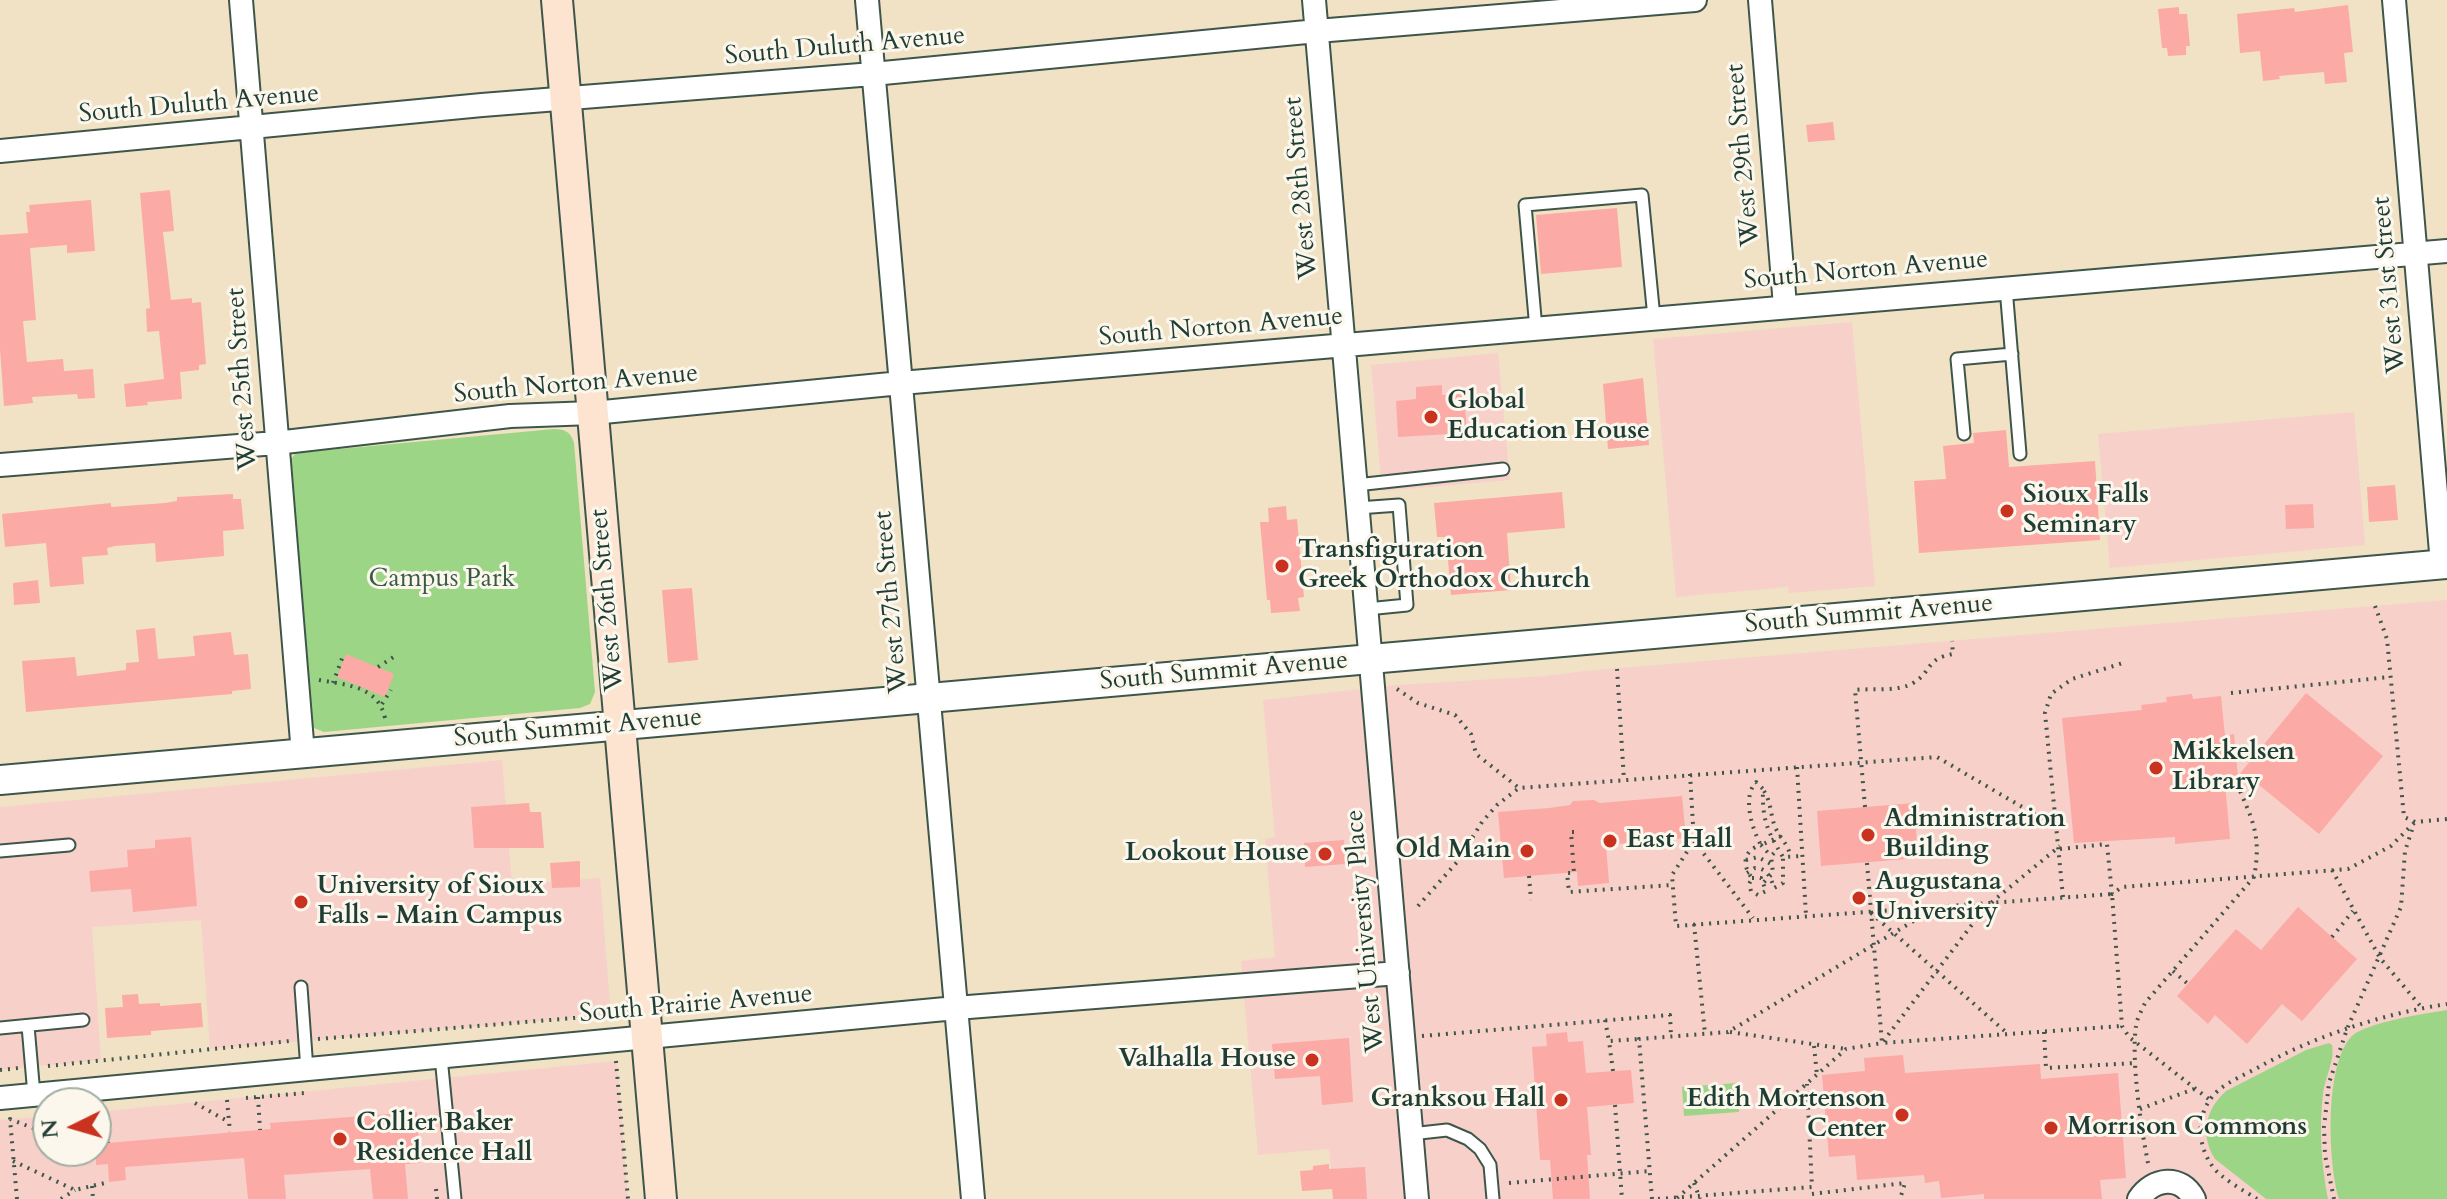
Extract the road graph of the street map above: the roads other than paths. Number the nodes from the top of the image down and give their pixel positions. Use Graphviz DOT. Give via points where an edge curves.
graph roads {
  1 [pos="241,0"];
  2 [pos="557,0"];
  3 [pos="867,0"];
  4 [pos="1314,0"];
  5 [pos="1695,0"];
  6 [pos="1760,0"];
  7 [pos="2394,0"];
  8 [pos="1317,31"];
  9 [pos="873,74"];
  10 [pos="567,99"];
  11 [pos="253,128"];
  12 [pos="0,151"];
  13 [pos="2447,251"];
  14 [pos="2416,253"];
  15 [pos="2006,288"];
  16 [pos="1785,306"];
  17 [pos="1654,318"];
  18 [pos="1536,329"];
  19 [pos="1344,346"];
  20 [pos="2012,354"];
  21 [pos="901,383"];
  22 [pos="593,413"];
  23 [pos="1964,434"];
  24 [pos="276,443"];
  25 [pos="2020,454"];
  26 [pos="0,465"];
  27 [pos="1503,469"];
  28 [pos="1357,497"];
  29 [pos="2445,564"];
  30 [pos="1367,609"];
  31 [pos="1371,659"];
  32 [pos="928,698"];
  33 [pos="618,726"];
  34 [pos="303,754"];
  35 [pos="0,780"];
  36 [pos="69,845"];
  37 [pos="0,851"];
  38 [pos="1398,973"];
  39 [pos="301,987"];
  40 [pos="956,1008"];
  41 [pos="83,1020"];
  42 [pos="28,1026"];
  43 [pos="0,1028"];
  44 [pos="646,1038"];
  45 [pos="441,1057"];
  46 [pos="307,1071"];
  47 [pos="33,1087"];
  48 [pos="112,1088"];
  49 [pos="32,1095"];
  50 [pos="0,1098"];
  51 [pos="1411,1134"];
  52 [pos="455,1199"];
  53 [pos="661,1199"];
  54 [pos="973,1199"];
  55 [pos="1417,1199"];
  56 [pos="1493,1199"];
  57 [pos="2139,1199"];
  58 [pos="2194,1199"];
  1 -- 11 [label="street, West 25th Street"];
  2 -- 10 [label="main road, West 26th Street"];
  3 -- 9 [label="street, West 27th Street"];
  4 -- 8 [label="street, West 28th Street"];
  5 -- 8 [label="street, South Duluth Avenue"];
  6 -- 16 [label="street, West 29th Street"];
  7 -- 14 [label="street, West 31st Street"];
  8 -- 9 [label="street, South Duluth Avenue"];
  8 -- 19 [label="street, West 28th Street"];
  9 -- 10 [label="street, South Duluth Avenue"];
  9 -- 21 [label="street, West 27th Street"];
  10 -- 11 [label="street, South Duluth Avenue"];
  10 -- 22 [label="main road, West 26th Street"];
  11 -- 12 [label="street, South Duluth Avenue"];
  11 -- 24 [label="street, West 25th Street"];
  13 -- 14 [label="street, South Norton Avenue"];
  14 -- 15 [label="street, South Norton Avenue"];
  14 -- 29 [label="street, West 31st Street"];
  15 -- 16 [label="street, South Norton Avenue"];
  15 -- 20 [label="lane"];
  16 -- 17 [label="street, South Norton Avenue"];
  17 -- 18 [label="street, South Norton Avenue"];
  17 -- 18 [label="lane" via="1642,195 1525,205"];
  18 -- 19 [label="street, South Norton Avenue"];
  19 -- 21 [label="street, South Norton Avenue"];
  19 -- 28 [label="street, West 28th Street"];
  20 -- 23 [label="lane" via="1957,359"];
  20 -- 25 [label="lane"];
  21 -- 22 [label="street, South Norton Avenue"];
  21 -- 32 [label="street, West 27th Street"];
  22 -- 24 [label="street, South Norton Avenue" via="510,416"];
  22 -- 33 [label="main road, West 26th Street"];
  24 -- 26 [label="street, South Norton Avenue"];
  24 -- 34 [label="street, West 25th Street"];
  27 -- 28 [label="lane"];
  28 -- 30 [label="street, West 28th Street"];
  28 -- 30 [label="lane" via="1399,505 1407,605"];
  29 -- 31 [label="street, South Summit Avenue"];
  30 -- 31 [label="street, West 28th Street"];
  31 -- 32 [label="street, South Summit Avenue"];
  31 -- 38 [label="street, West University Place"];
  32 -- 33 [label="street, South Summit Avenue"];
  32 -- 40 [label="street, West 27th Street"];
  33 -- 34 [label="street, South Summit Avenue"];
  33 -- 44 [label="main road, West 26th Street"];
  34 -- 35 [label="street, South Summit Avenue"];
  36 -- 37 [label="lane"];
  38 -- 40 [label="street, South Prairie Avenue"];
  38 -- 51 [label="street, West University Place"];
  39 -- 46 [label="lane"];
  40 -- 44 [label="street, South Prairie Avenue"];
  40 -- 54 [label="street, West 27th Street"];
  41 -- 42 [label="lane"];
  42 -- 43 [label="lane"];
  42 -- 47 [label="lane"];
  44 -- 45 [label="street, South Prairie Avenue"];
  44 -- 53 [label="main road, West 26th Street"];
  45 -- 46 [label="street, South Prairie Avenue"];
  45 -- 52 [label="lane"];
  46 -- 48 [label="street, South Prairie Avenue"];
  49 -- 50 [label="street, South Prairie Avenue"];
  51 -- 55 [label="street, West University Place"];
  51 -- 56 [label="lane" via="1447,1130 1468,1139 1490,1165"];
  57 -- 58 [label="street" via="2162,1180 2178,1183"];
}
